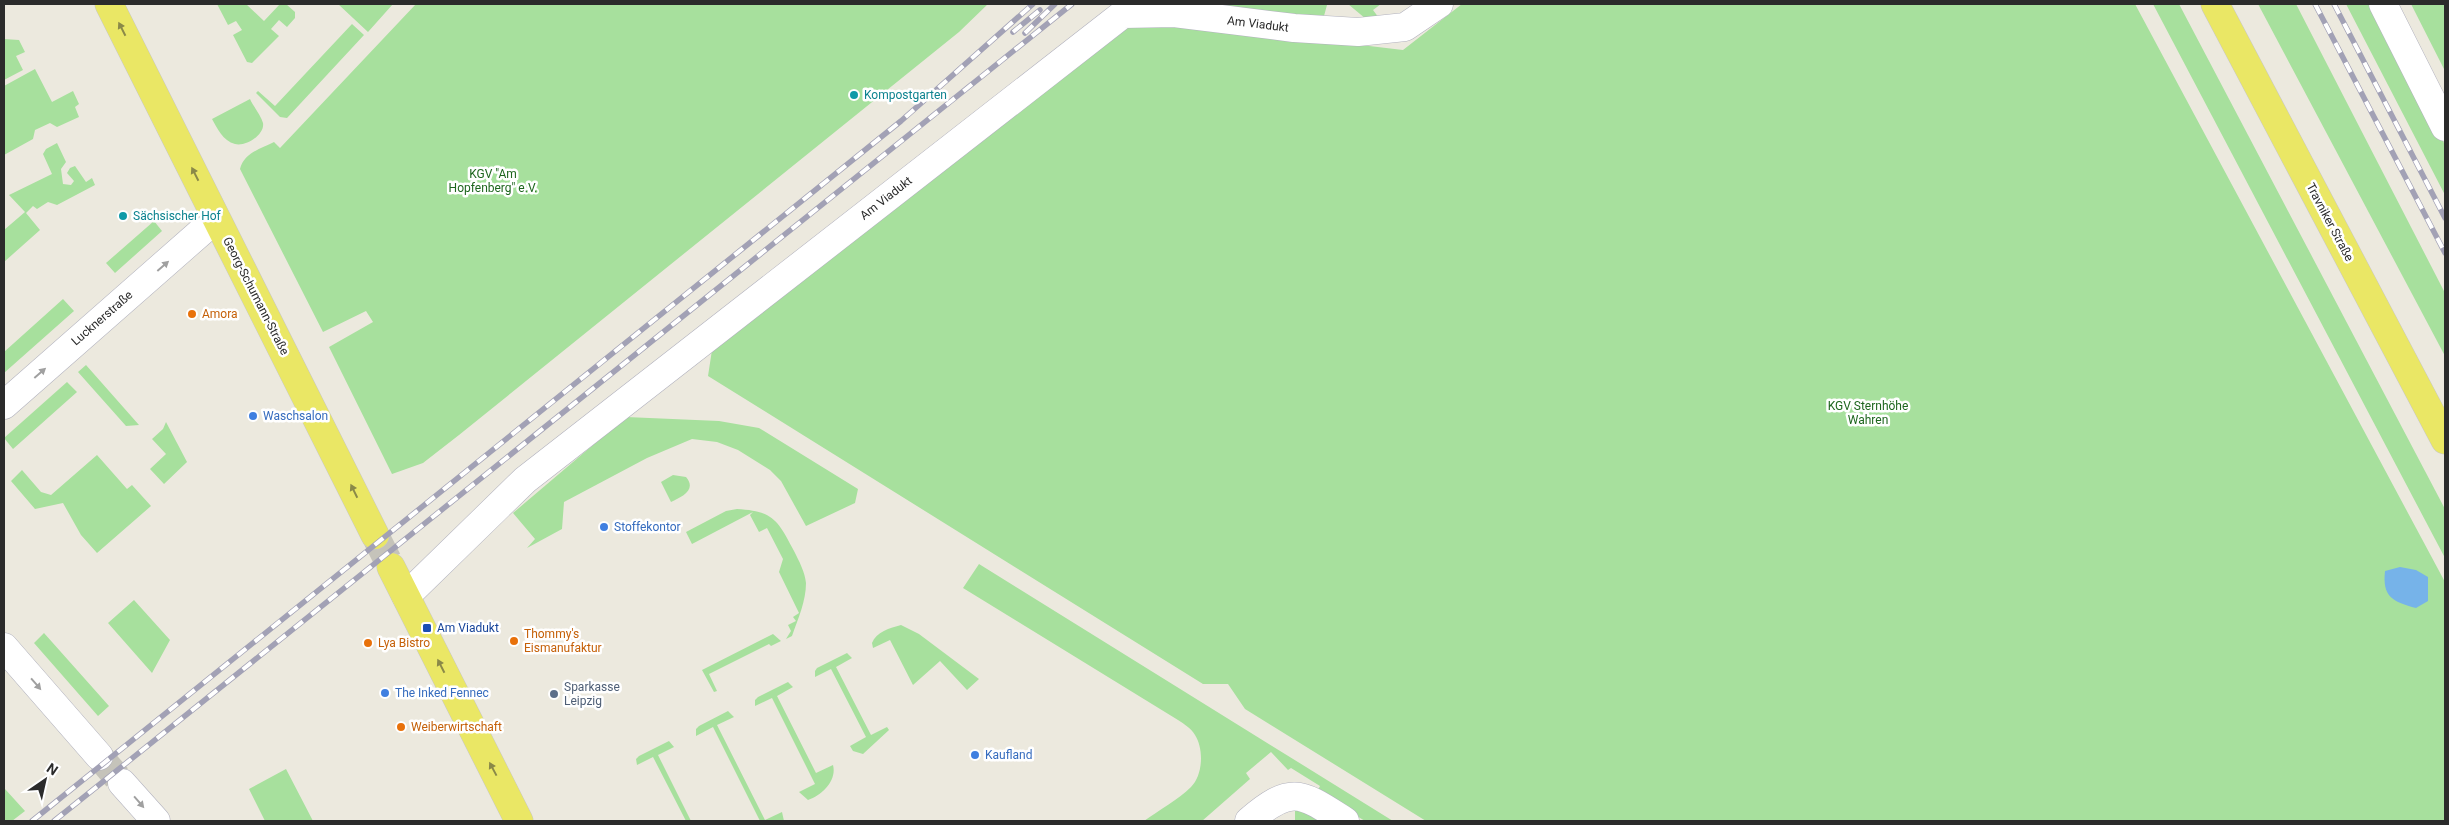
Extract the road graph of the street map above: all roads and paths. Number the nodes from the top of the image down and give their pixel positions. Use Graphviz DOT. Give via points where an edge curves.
graph roads {
  1 [pos="109,4"];
  2 [pos="1439,4"];
  3 [pos="2215,4"];
  4 [pos="2383,4"];
  5 [pos="2445,127"];
  6 [pos="201,232"];
  7 [pos="4,405"];
  8 [pos="2445,440"];
  9 [pos="375,535"];
  10 [pos="391,567"];
  11 [pos="406,596"];
  12 [pos="4,647"];
  13 [pos="99,756"];
  14 [pos="122,783"];
  15 [pos="156,821"];
  16 [pos="519,821"];
  17 [pos="1249,821"];
  18 [pos="1345,821"];
  9 -- 1 [label="main road, Georg-Schumann-Straße, one-way"];
  2 -- 11 [label="street, Am Viadukt" via="1405,27 1358,32 1294,28 1174,13 1123,14 525,480"];
  3 -- 8 [label="main road, Travniker Straße"];
  4 -- 5 [label="street"];
  7 -- 6 [label="street, Lucknerstraße, one-way"];
  10 -- 11 [label="main road"];
  16 -- 11 [label="main road, one-way"];
  12 -- 13 [label="street, one-way"];
  14 -- 15 [label="street, one-way"];
  17 -- 18 [label="street" via="1282,797 1296,796 1312,801"];
}
